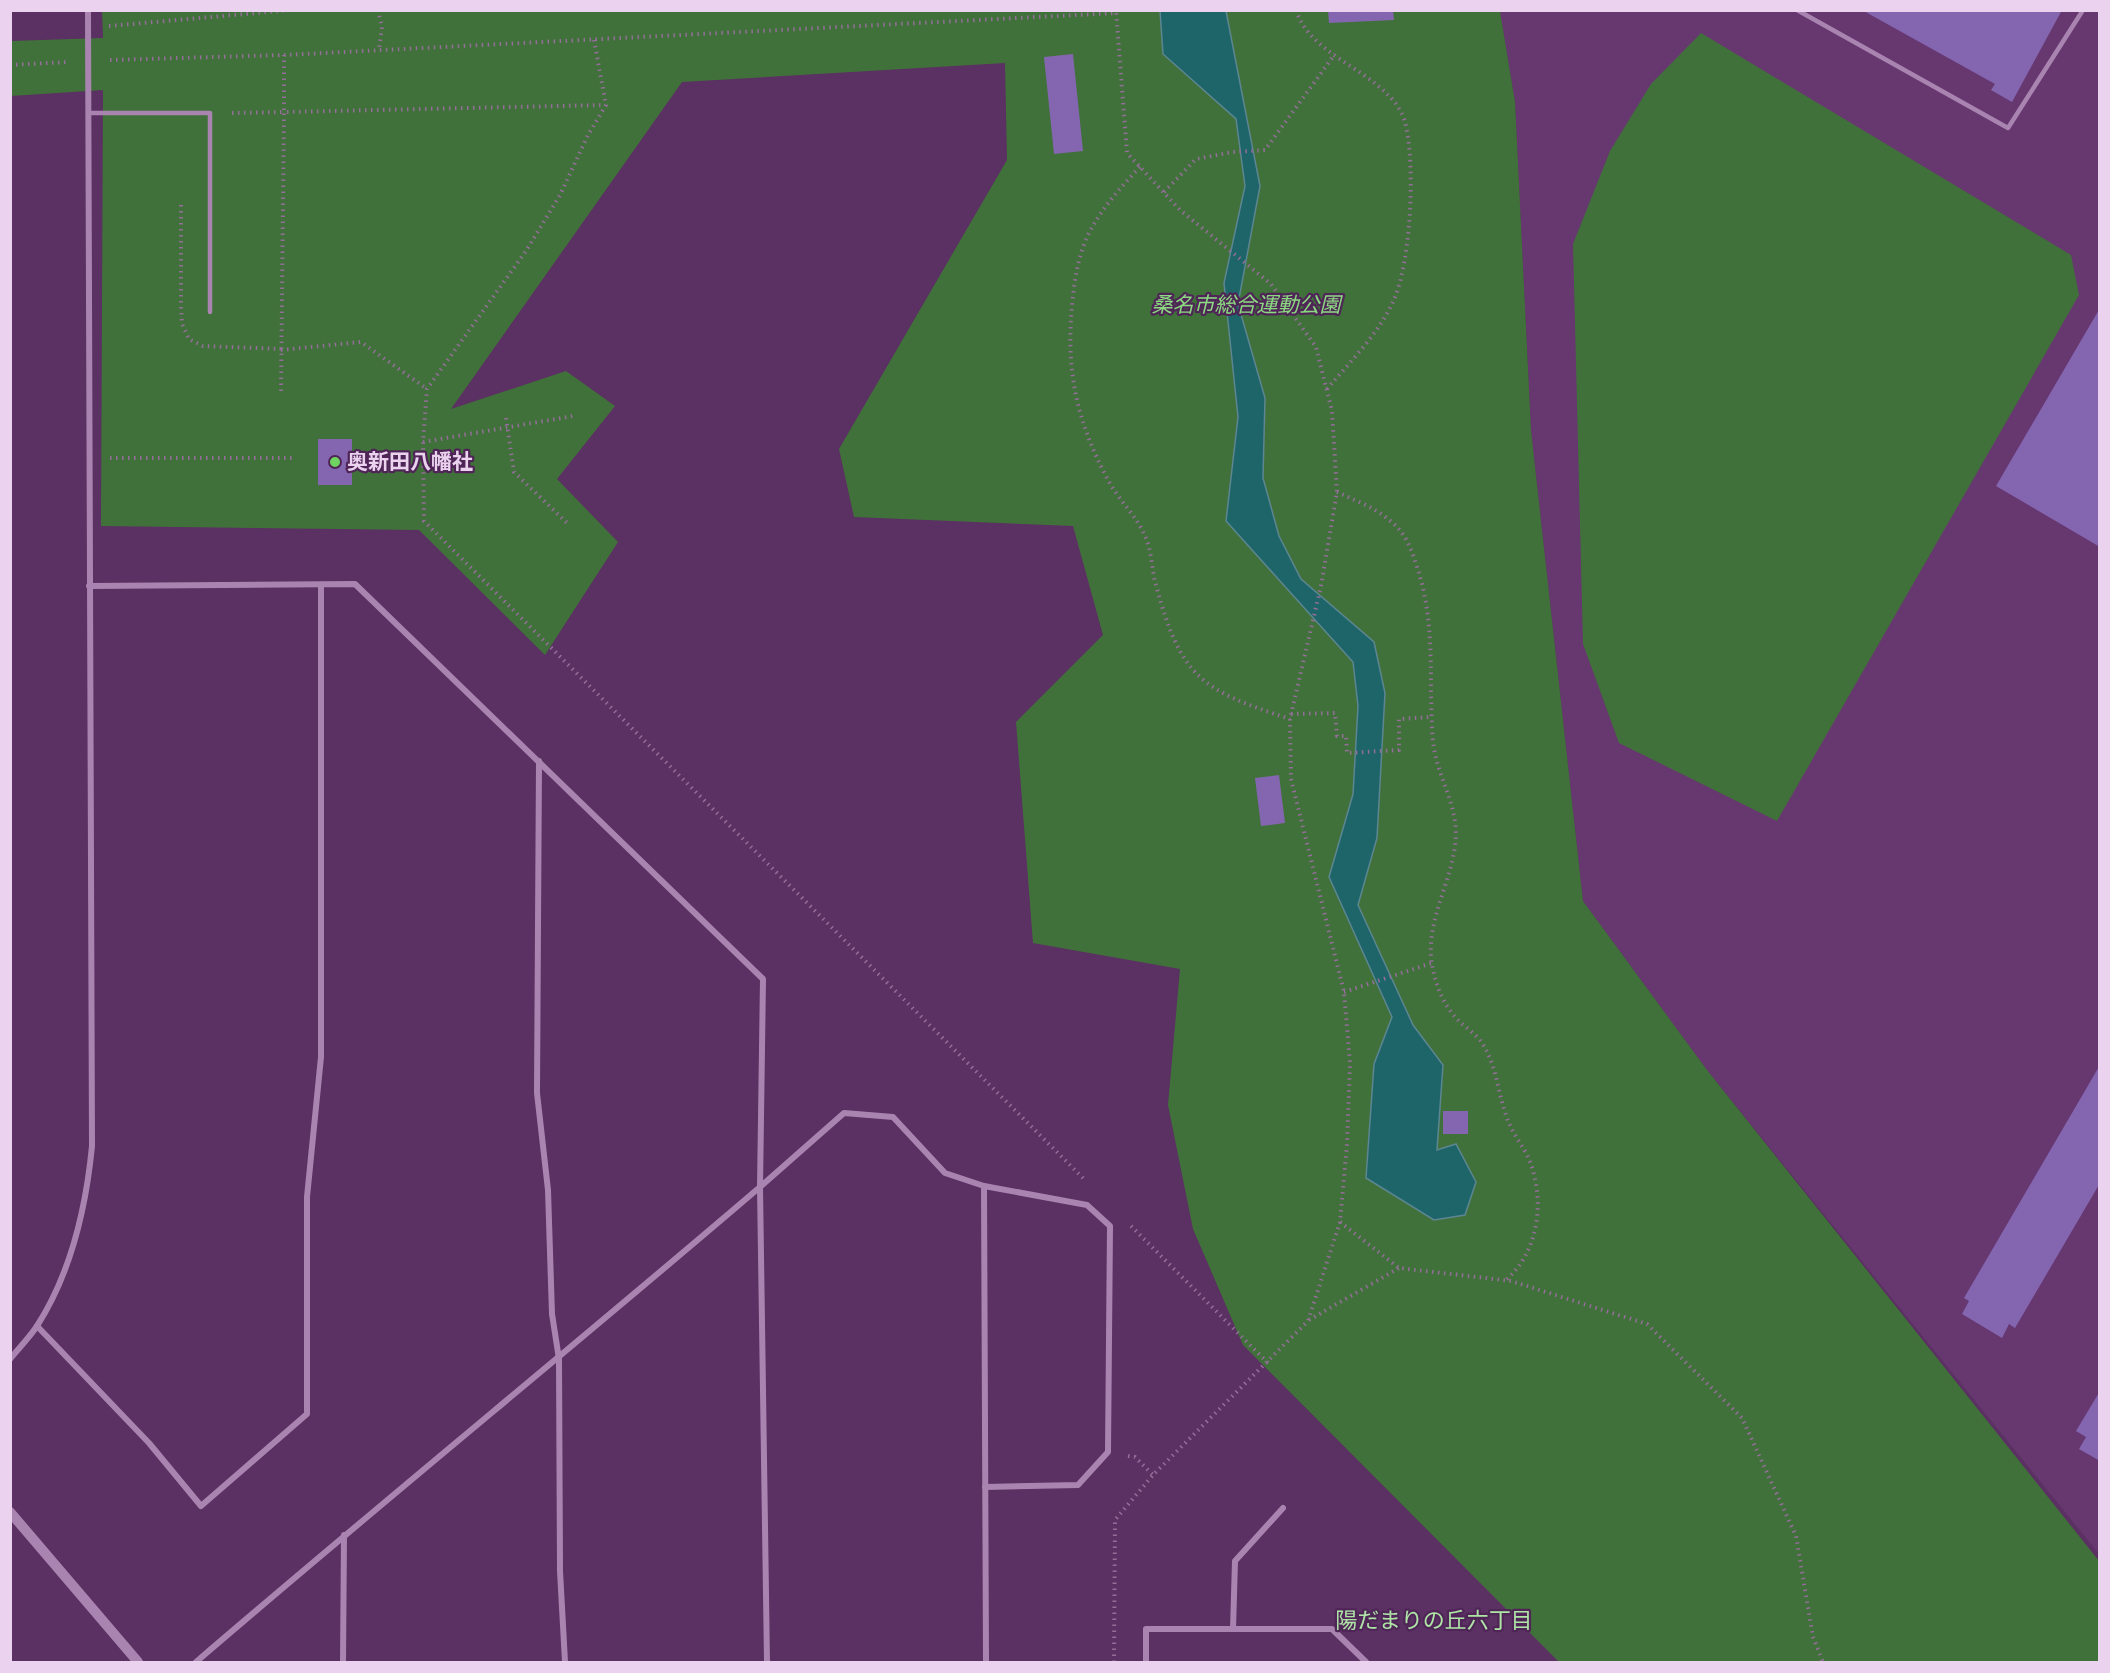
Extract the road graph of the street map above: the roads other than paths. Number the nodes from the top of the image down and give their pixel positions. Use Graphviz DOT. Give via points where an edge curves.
graph roads {
  1 [pos="88,10"];
  2 [pos="1797,10"];
  3 [pos="2083,10"];
  4 [pos="88,114"];
  5 [pos="210,312"];
  6 [pos="321,585"];
  7 [pos="89,586"];
  8 [pos="539,761"];
  9 [pos="984,1186"];
  10 [pos="760,1187"];
  11 [pos="37,1326"];
  12 [pos="10,1359"];
  13 [pos="559,1359"];
  14 [pos="985,1487"];
  15 [pos="1283,1508"];
  16 [pos="10,1512"];
  17 [pos="344,1535"];
  18 [pos="1233,1629"];
  19 [pos="138,1662"];
  20 [pos="196,1662"];
  21 [pos="343,1662"];
  22 [pos="565,1662"];
  23 [pos="767,1662"];
  24 [pos="986,1662"];
  25 [pos="1146,1662"];
  26 [pos="1366,1662"];
  1 -- 4 [label="street"];
  2 -- 3 [label="lane" via="2008,128"];
  4 -- 5 [label="lane" via="210,114"];
  4 -- 7 [label="street"];
  6 -- 7 [label="street"];
  6 -- 8 [label="street" via="355,584"];
  6 -- 11 [label="street" via="321,1057 307,1197 307,1414 201,1506 149,1443"];
  7 -- 11 [label="street" via="92,1146 80,1222"];
  8 -- 10 [label="street" via="763,979"];
  8 -- 13 [label="street" via="537,1093 548,1190 552,1314"];
  9 -- 10 [label="street" via="945,1173 893,1117 844,1113"];
  9 -- 14 [label="street"];
  9 -- 14 [label="street" via="1087,1205 1110,1226 1108,1452 1078,1485"];
  10 -- 13 [label="street"];
  10 -- 23 [label="street"];
  11 -- 12 [label="street"];
  13 -- 17 [label="street"];
  13 -- 22 [label="street" via="560,1571"];
  14 -- 24 [label="street"];
  15 -- 18 [label="street" via="1235,1561"];
  16 -- 19 [label="street"];
  17 -- 20 [label="street"];
  17 -- 21 [label="street"];
  18 -- 25 [label="street" via="1146,1629"];
  18 -- 26 [label="street" via="1332,1629"];
}
